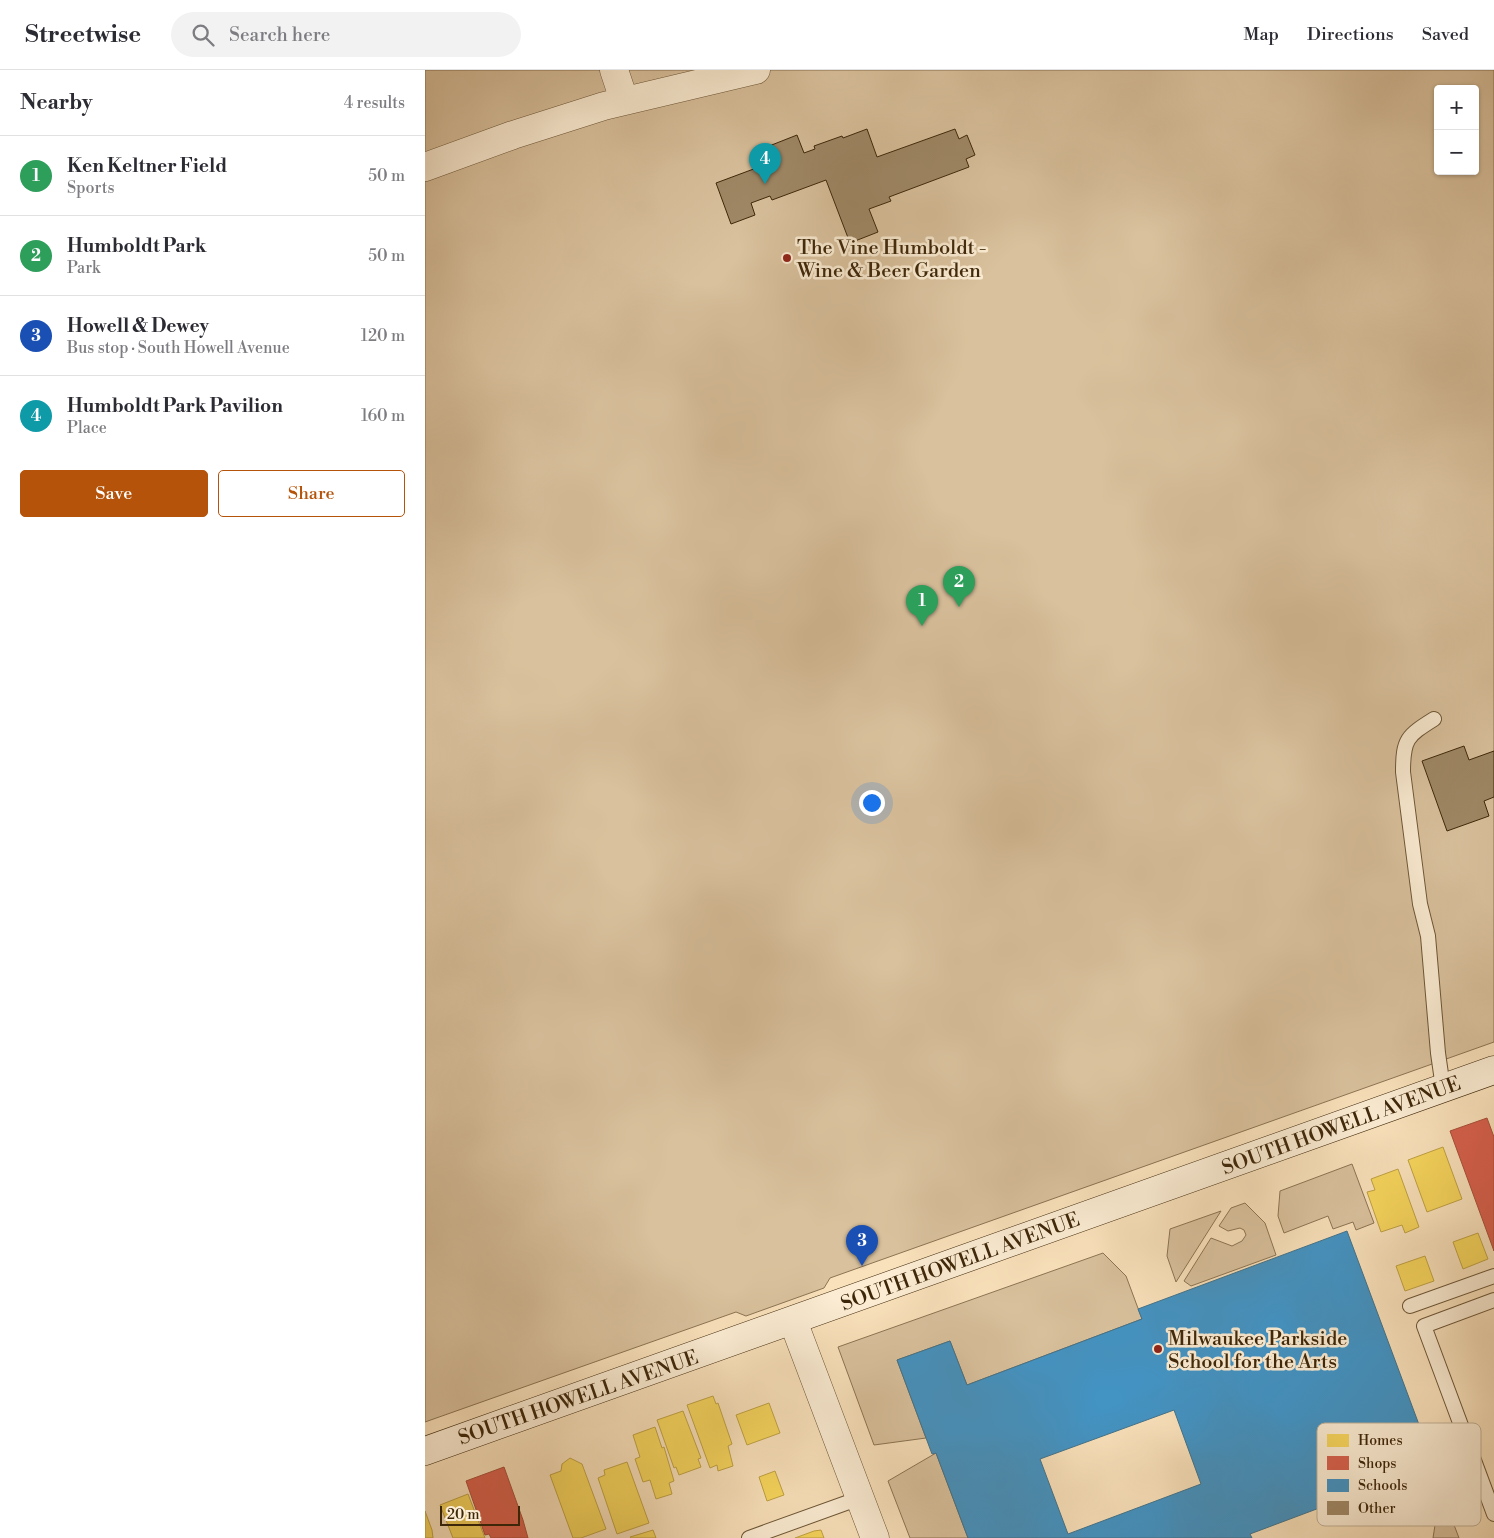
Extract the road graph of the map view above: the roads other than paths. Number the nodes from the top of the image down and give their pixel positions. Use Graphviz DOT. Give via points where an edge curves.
graph roads {
  1 [pos="614,70"];
  2 [pos="756,70"];
  3 [pos="624,100"];
  4 [pos="425,167"];
  5 [pos="1434,719"];
  6 [pos="1494,1070"];
  7 [pos="1443,1088"];
  8 [pos="1494,1276"];
  9 [pos="1494,1300"];
  10 [pos="1410,1306"];
  11 [pos="793,1321"];
  12 [pos="1460,1423"];
  13 [pos="425,1451"];
  14 [pos="1481,1479"];
  15 [pos="860,1498"];
  16 [pos="1494,1514"];
  17 [pos="749,1538"];
  18 [pos="875,1538"];
  1 -- 3 [label="street"];
  2 -- 3 [label="street"];
  3 -- 4 [label="street"];
  5 -- 7 [label="lane" via="1411,734 1403,750 1403,772 1420,904 1428,936"];
  6 -- 7 [label="street, SOUTH HOWELL AVENUE"];
  7 -- 11 [label="street, SOUTH HOWELL AVENUE"];
  8 -- 10 [label="lane"];
  9 -- 12 [label="lane" via="1424,1326"];
  11 -- 13 [label="street, SOUTH HOWELL AVENUE"];
  11 -- 15 [label="street"];
  14 -- 16 [label="lane"];
  15 -- 17 [label="lane"];
  15 -- 18 [label="street"];
}
